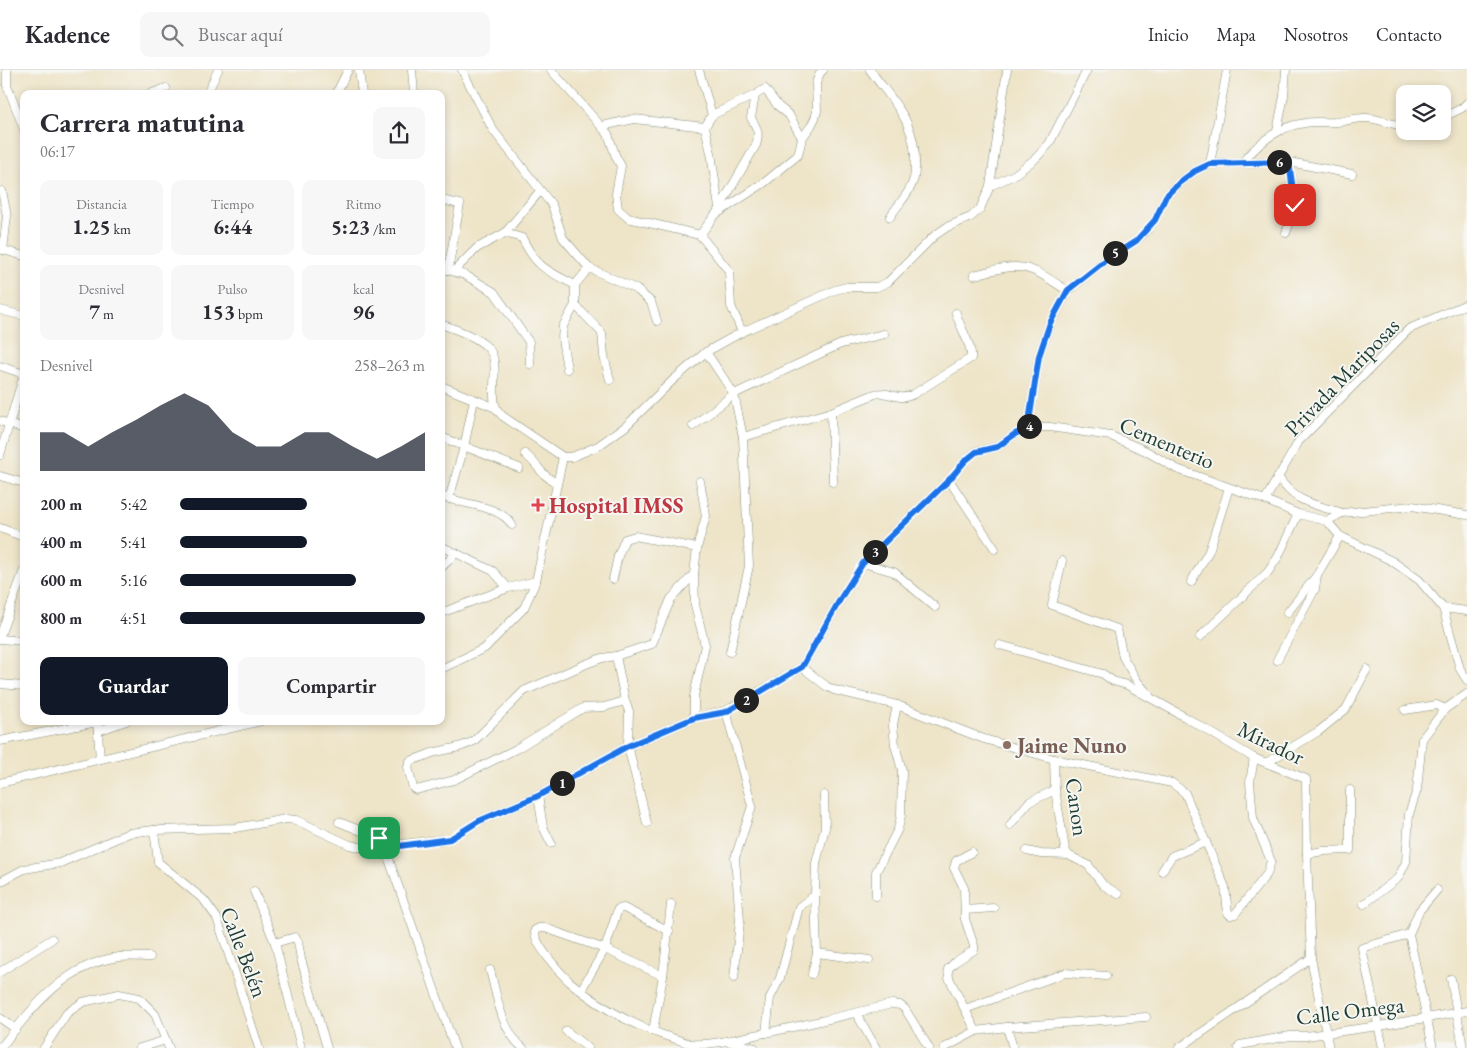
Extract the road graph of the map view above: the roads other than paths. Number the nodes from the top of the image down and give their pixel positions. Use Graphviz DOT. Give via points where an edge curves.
graph roads {
  1 [pos="7,70"];
  2 [pos="218,70"];
  3 [pos="348,70"];
  4 [pos="358,70"];
  5 [pos="412,70"];
  6 [pos="462,70"];
  7 [pos="551,70"];
  8 [pos="699,70"];
  9 [pos="824,70"];
  10 [pos="870,70"];
  11 [pos="1007,70"];
  12 [pos="1087,70"];
  13 [pos="1227,70"];
  14 [pos="1286,70"];
  15 [pos="166,88"];
  16 [pos="161,90"];
  17 [pos="209,90"];
  18 [pos="338,90"];
  19 [pos="361,90"];
  20 [pos="414,90"];
  21 [pos="756,95"];
  22 [pos="1467,103"];
  23 [pos="1451,114"];
  24 [pos="712,115"];
  25 [pos="20,119"];
  26 [pos="602,126"];
  27 [pos="1396,126"];
  28 [pos="705,127"];
  29 [pos="1277,131"];
  30 [pos="802,138"];
  31 [pos="1289,162"];
  32 [pos="1242,163"];
  33 [pos="1210,164"];
  34 [pos="1352,174"];
  35 [pos="990,186"];
  36 [pos="2,191"];
  37 [pos="540,191"];
  38 [pos="445,201"];
  39 [pos="717,212"];
  40 [pos="890,217"];
  41 [pos="505,233"];
  42 [pos="1286,234"];
  43 [pos="700,235"];
  44 [pos="1,250"];
  45 [pos="20,255"];
  46 [pos="590,268"];
  47 [pos="448,270"];
  48 [pos="974,275"];
  49 [pos="575,285"];
  50 [pos="1068,290"];
  51 [pos="1467,304"];
  52 [pos="575,305"];
  53 [pos="0,310"];
  54 [pos="956,313"];
  55 [pos="20,315"];
  56 [pos="657,321"];
  57 [pos="445,326"];
  58 [pos="742,332"];
  59 [pos="884,334"];
  60 [pos="706,352"];
  61 [pos="530,364"];
  62 [pos="0,366"];
  63 [pos="567,369"];
  64 [pos="20,373"];
  65 [pos="610,380"];
  66 [pos="20,387"];
  67 [pos="445,388"];
  68 [pos="734,394"];
  69 [pos="474,400"];
  70 [pos="496,408"];
  71 [pos="830,412"];
  72 [pos="0,421"];
  73 [pos="9,424"];
  74 [pos="693,426"];
  75 [pos="20,428"];
  76 [pos="1028,428"];
  77 [pos="743,437"];
  78 [pos="445,439"];
  79 [pos="464,447"];
  80 [pos="525,454"];
  81 [pos="0,455"];
  82 [pos="563,457"];
  83 [pos="519,468"];
  84 [pos="0,476"];
  85 [pos="1278,477"];
  86 [pos="949,480"];
  87 [pos="700,481"];
  88 [pos="20,482"];
  89 [pos="833,482"];
  90 [pos="557,483"];
  91 [pos="1229,488"];
  92 [pos="445,498"];
  93 [pos="1265,500"];
  94 [pos="1342,513"];
  95 [pos="1298,514"];
  96 [pos="1467,515"];
  97 [pos="1327,522"];
  98 [pos="512,525"];
  99 [pos="0,528"];
  100 [pos="20,536"];
  101 [pos="1340,536"];
  102 [pos="445,548"];
  103 [pos="697,548"];
  104 [pos="995,549"];
  105 [pos="456,553"];
  106 [pos="1062,561"];
  107 [pos="863,563"];
  108 [pos="445,564"];
  109 [pos="694,574"];
  110 [pos="1317,575"];
  111 [pos="613,579"];
  112 [pos="536,581"];
  113 [pos="1192,582"];
  114 [pos="508,588"];
  115 [pos="20,592"];
  116 [pos="935,607"];
  117 [pos="1443,608"];
  118 [pos="445,612"];
  119 [pos="1466,612"];
  120 [pos="1287,613"];
  121 [pos="1200,637"];
  122 [pos="0,638"];
  123 [pos="20,640"];
  124 [pos="1000,645"];
  125 [pos="730,652"];
  126 [pos="616,656"];
  127 [pos="1277,660"];
  128 [pos="445,667"];
  129 [pos="802,667"];
  130 [pos="1367,669"];
  131 [pos="1467,680"];
  132 [pos="0,684"];
  133 [pos="20,686"];
  134 [pos="1467,694"];
  135 [pos="625,701"];
  136 [pos="1156,702"];
  137 [pos="897,705"];
  138 [pos="1445,709"];
  139 [pos="1404,710"];
  140 [pos="726,712"];
  141 [pos="694,718"];
  142 [pos="82,725"];
  143 [pos="97,725"];
  144 [pos="115,725"];
  145 [pos="245,725"];
  146 [pos="98,731"];
  147 [pos="0,741"];
  148 [pos="628,746"];
  149 [pos="1254,758"];
  150 [pos="1054,759"];
  151 [pos="100,760"];
  152 [pos="1266,763"];
  153 [pos="0,783"];
  154 [pos="1055,790"];
  155 [pos="1350,790"];
  156 [pos="824,795"];
  157 [pos="538,796"];
  158 [pos="339,822"];
  159 [pos="647,823"];
  160 [pos="1010,825"];
  161 [pos="154,830"];
  162 [pos="1206,842"];
  163 [pos="551,843"];
  164 [pos="385,848"];
  165 [pos="1027,851"];
  166 [pos="972,852"];
  167 [pos="1306,854"];
  168 [pos="1068,855"];
  169 [pos="1162,871"];
  170 [pos="0,882"];
  171 [pos="1437,890"];
  172 [pos="254,891"];
  173 [pos="1118,894"];
  174 [pos="815,895"];
  175 [pos="876,896"];
  176 [pos="671,904"];
  177 [pos="1364,904"];
  178 [pos="994,908"];
  179 [pos="965,910"];
  180 [pos="669,931"];
  181 [pos="1409,934"];
  182 [pos="52,939"];
  183 [pos="275,943"];
  184 [pos="605,949"];
  185 [pos="817,952"];
  186 [pos="150,957"];
  187 [pos="1311,958"];
  188 [pos="869,960"];
  189 [pos="490,970"];
  190 [pos="0,972"];
  191 [pos="812,974"];
  192 [pos="663,976"];
  193 [pos="1106,976"];
  194 [pos="734,978"];
  195 [pos="1451,979"];
  196 [pos="580,990"];
  197 [pos="965,1009"];
  198 [pos="1467,1011"];
  199 [pos="856,1013"];
  200 [pos="1456,1013"];
  201 [pos="1146,1017"];
  202 [pos="0,1018"];
  203 [pos="1427,1018"];
  204 [pos="1378,1026"];
  205 [pos="1007,1027"];
  206 [pos="16,1029"];
  207 [pos="566,1031"];
  208 [pos="652,1031"];
  209 [pos="976,1031"];
  210 [pos="766,1033"];
  211 [pos="1326,1033"];
  212 [pos="1276,1039"];
  213 [pos="166,1040"];
  214 [pos="726,1041"];
  215 [pos="1,1046"];
  216 [pos="44,1048"];
  217 [pos="140,1048"];
  218 [pos="168,1048"];
  219 [pos="259,1048"];
  220 [pos="302,1048"];
  221 [pos="327,1048"];
  222 [pos="455,1048"];
  223 [pos="523,1048"];
  224 [pos="588,1048"];
  225 [pos="755,1048"];
  226 [pos="876,1048"];
  227 [pos="929,1048"];
  228 [pos="944,1048"];
  229 [pos="1013,1048"];
  230 [pos="1179,1048"];
  231 [pos="1238,1048"];
  232 [pos="1278,1048"];
  233 [pos="1329,1048"];
  234 [pos="1383,1048"];
  235 [pos="1433,1048"];
  236 [pos="1463,1048"];
  1 -- 25 [label="street" via="7,85"];
  2 -- 17 [label="street"];
  3 -- 18 [label="street"];
  4 -- 19 [label="street"];
  5 -- 20 [label="street"];
  6 -- 37 [label="street" via="493,130"];
  7 -- 26 [label="street"];
  8 -- 24 [label="street"];
  9 -- 30 [label="street" via="816,83 815,118"];
  10 -- 40 [label="street" via="907,119 913,135 914,180"];
  11 -- 35 [label="street"];
  12 -- 35 [label="street" via="1049,144 1014,175"];
  13 -- 33 [label="street"];
  14 -- 29 [label="street"];
  15 -- 16 [label="street"];
  21 -- 24 [label="street"];
  21 -- 30 [label="street" via="765,89 789,116"];
  21 -- 39 [label="street" via="751,118 759,136"];
  22 -- 23 [label="street"];
  24 -- 28 [label="street"];
  26 -- 28 [label="street" via="634,119"];
  26 -- 43 [label="street" via="621,166 616,194 618,209 628,218"];
  27 -- 29 [label="street" via="1362,117 1334,123 1305,122"];
  28 -- 39 [label="street"];
  29 -- 32 [label="street"];
  30 -- 39 [label="street" via="798,155 764,183"];
  31 -- 32 [label="street"];
  31 -- 34 [label="street"];
  31 -- 42 [label="street" via="1295,205"];
  32 -- 33 [label="street"];
  33 -- 50 [label="street" via="1195,171 1166,196 1155,220 1136,241"];
  35 -- 58 [label="street" via="976,213 934,236 888,282 877,287 835,290"];
  36 -- 44 [label="street" via="7,216"];
  37 -- 41 [label="street"];
  37 -- 46 [label="street" via="552,205 563,238"];
  38 -- 47 [label="street" via="460,204"];
  39 -- 43 [label="street"];
  41 -- 47 [label="street" via="477,248"];
  41 -- 49 [label="street" via="522,238 536,262"];
  43 -- 58 [label="street" via="729,271 731,306"];
  44 -- 45 [label="street"];
  46 -- 49 [label="street"];
  46 -- 56 [label="street" via="636,290 651,302"];
  47 -- 61 [label="street" via="465,275 494,292 529,342"];
  48 -- 50 [label="street" via="1024,267"];
  49 -- 52 [label="street"];
  50 -- 76 [label="street" via="1050,323 1039,356"];
  51 -- 85 [label="street, Privada Mariposas" via="1409,329 1299,441"];
  52 -- 63 [label="street" via="564,326 562,339"];
  52 -- 65 [label="street" via="602,333"];
  53 -- 55 [label="street"];
  54 -- 71 [label="street" via="972,358 907,398 881,393"];
  57 -- 70 [label="street" via="472,336 489,349 495,368"];
  58 -- 60 [label="street"];
  59 -- 68 [label="street" via="841,344"];
  60 -- 68 [label="street"];
  60 -- 82 [label="street" via="626,426 598,446 572,457"];
  62 -- 64 [label="street"];
  66 -- 73 [label="street"];
  67 -- 69 [label="street"];
  68 -- 74 [label="street"];
  68 -- 77 [label="street"];
  69 -- 70 [label="street"];
  69 -- 79 [label="street"];
  70 -- 82 [label="street" via="504,417"];
  71 -- 77 [label="street"];
  71 -- 89 [label="street"];
  72 -- 73 [label="street"];
  73 -- 75 [label="street"];
  73 -- 81 [label="street"];
  76 -- 86 [label="street, Cementerio" via="997,447 976,452"];
  76 -- 91 [label="street, Cementerio" via="1050,427 1111,436 1177,469"];
  77 -- 125 [label="street" via="749,566"];
  78 -- 79 [label="street"];
  79 -- 83 [label="street"];
  79 -- 92 [label="street"];
  80 -- 90 [label="street" via="546,478"];
  82 -- 90 [label="street"];
  84 -- 88 [label="street"];
  85 -- 93 [label="street, Privada Mariposas"];
  85 -- 94 [label="street" via="1297,498"];
  86 -- 104 [label="street"];
  86 -- 107 [label="street, Cementerio"];
  87 -- 103 [label="street" via="706,516"];
  90 -- 112 [label="street"];
  91 -- 93 [label="street, Cementerio"];
  91 -- 113 [label="street" via="1209,551"];
  92 -- 98 [label="street" via="483,506 508,519"];
  93 -- 95 [label="street, Cementerio"];
  94 -- 96 [label="street" via="1412,506"];
  94 -- 97 [label="street"];
  95 -- 97 [label="street, Cementerio"];
  95 -- 121 [label="street" via="1268,572"];
  97 -- 101 [label="street"];
  99 -- 100 [label="street"];
  101 -- 110 [label="street"];
  101 -- 117 [label="street" via="1392,562 1419,580"];
  102 -- 105 [label="street"];
  103 -- 109 [label="street"];
  103 -- 111 [label="street" via="635,536 625,539"];
  105 -- 108 [label="street"];
  105 -- 114 [label="street" via="493,571"];
  106 -- 136 [label="street" via="1052,605 1117,629 1123,657 1137,681"];
  107 -- 116 [label="street" via="894,572"];
  107 -- 129 [label="street, Cementerio"];
  109 -- 126 [label="street" via="671,599 652,644"];
  109 -- 141 [label="street" via="695,605 705,645 694,696"];
  110 -- 120 [label="street"];
  110 -- 127 [label="street" via="1315,589"];
  112 -- 114 [label="street"];
  112 -- 128 [label="street" via="524,608 485,648"];
  114 -- 118 [label="street"];
  115 -- 122 [label="street"];
  117 -- 119 [label="street"];
  117 -- 131 [label="street" via="1460,670"];
  122 -- 123 [label="street"];
  124 -- 136 [label="street, Mirador" via="1102,674"];
  126 -- 135 [label="street"];
  126 -- 135 [label="street" via="586,664 524,691 465,746 410,761 408,767 413,788 416,790 454,780 516,749 583,708"];
  129 -- 137 [label="street" via="834,690"];
  129 -- 140 [label="street"];
  130 -- 152 [label="street" via="1346,709 1319,731"];
  132 -- 133 [label="street"];
  134 -- 138 [label="street"];
  135 -- 148 [label="street" via="629,711"];
  136 -- 149 [label="street, Mirador"];
  137 -- 150 [label="street" via="984,739"];
  137 -- 175 [label="street" via="893,725 902,770 901,816 898,829 876,872"];
  138 -- 139 [label="street" via="1437,705"];
  138 -- 177 [label="street" via="1422,739 1417,790 1408,814 1406,862 1398,878"];
  140 -- 141 [label="street"];
  140 -- 194 [label="street" via="752,806 735,858 740,921"];
  141 -- 148 [label="street"];
  142 -- 147 [label="street"];
  143 -- 146 [label="street"];
  144 -- 146 [label="street"];
  145 -- 151 [label="street"];
  146 -- 151 [label="street"];
  148 -- 157 [label="street"];
  148 -- 159 [label="street"];
  149 -- 152 [label="street, Mirador"];
  149 -- 162 [label="street" via="1250,782 1253,818 1271,861 1268,874 1235,914 1228,913 1225,887"];
  150 -- 154 [label="street, Canon"];
  150 -- 162 [label="street" via="1172,783 1185,793"];
  151 -- 153 [label="street"];
  152 -- 167 [label="street, Mirador" via="1306,779"];
  154 -- 160 [label="street" via="1029,802"];
  154 -- 168 [label="street, Canon"];
  155 -- 167 [label="street" via="1350,850"];
  156 -- 174 [label="street" via="825,828 816,863"];
  157 -- 163 [label="street" via="543,827"];
  157 -- 164 [label="street" via="479,821 450,839"];
  158 -- 164 [label="street" via="379,838"];
  161 -- 164 [label="street" via="235,828 286,819 296,820 350,845"];
  161 -- 170 [label="street" via="129,833 60,863 24,869"];
  161 -- 219 [label="street, Calle Belén" via="158,862 204,900 217,918"];
  162 -- 169 [label="street" via="1172,856"];
  164 -- 222 [label="street"];
  165 -- 168 [label="street"];
  166 -- 179 [label="street" via="956,861 954,868 964,888"];
  167 -- 187 [label="street, Mirador"];
  168 -- 173 [label="street, Canon" via="1088,865 1103,885"];
  171 -- 181 [label="street" via="1419,910"];
  172 -- 183 [label="street"];
  174 -- 185 [label="street"];
  174 -- 210 [label="street" via="799,907 780,978 770,998"];
  176 -- 180 [label="street"];
  178 -- 179 [label="street"];
  179 -- 197 [label="street" via="964,919 974,950 948,969 949,978"];
  180 -- 184 [label="street" via="621,907"];
  180 -- 192 [label="street"];
  181 -- 203 [label="street"];
  181 -- 204 [label="street" via="1362,948"];
  182 -- 190 [label="street"];
  183 -- 220 [label="street"];
  183 -- 221 [label="street" via="295,937 298,942"];
  184 -- 192 [label="street"];
  184 -- 196 [label="street"];
  184 -- 196 [label="street" via="545,928 535,930 536,941 564,977"];
  185 -- 188 [label="street"];
  185 -- 191 [label="street"];
  186 -- 206 [label="street" via="118,957 81,968 53,987"];
  187 -- 211 [label="street, Mirador"];
  187 -- 230 [label="street"];
  189 -- 223 [label="street" via="504,1022"];
  192 -- 208 [label="street"];
  193 -- 197 [label="street" via="1065,973"];
  195 -- 200 [label="street"];
  196 -- 208 [label="street" via="621,1018"];
  197 -- 209 [label="street"];
  198 -- 200 [label="street, Calle Omega"];
  199 -- 210 [label="street"];
  199 -- 226 [label="street"];
  199 -- 227 [label="street" via="900,1005"];
  200 -- 203 [label="street, Calle Omega"];
  200 -- 236 [label="street"];
  201 -- 205 [label="street"];
  202 -- 206 [label="street"];
  203 -- 204 [label="street, Calle Omega"];
  203 -- 235 [label="street"];
  204 -- 211 [label="street, Calle Omega"];
  204 -- 234 [label="street"];
  205 -- 209 [label="street"];
  205 -- 229 [label="street"];
  206 -- 215 [label="street"];
  207 -- 224 [label="street"];
  208 -- 214 [label="street" via="692,1044"];
  209 -- 228 [label="street"];
  210 -- 214 [label="street"];
  211 -- 212 [label="street, Calle Omega"];
  211 -- 233 [label="street, Mirador"];
  212 -- 231 [label="street, Calle Omega"];
  212 -- 232 [label="street"];
  213 -- 216 [label="street" via="155,1014 139,998 119,994 83,1002 66,1013"];
  213 -- 217 [label="street"];
  213 -- 218 [label="street"];
  214 -- 225 [label="street"];
}
